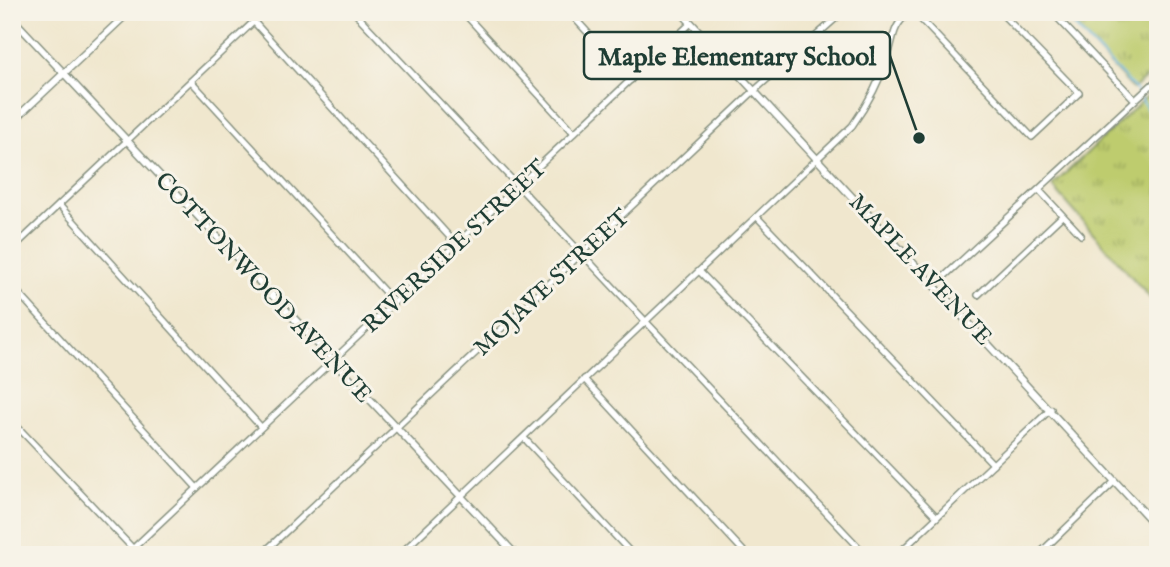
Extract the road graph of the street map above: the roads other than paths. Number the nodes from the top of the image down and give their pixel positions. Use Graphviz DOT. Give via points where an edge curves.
graph roads {
  1 [pos="129,12"];
  2 [pos="264,12"];
  3 [pos="354,12"];
  4 [pos="463,12"];
  5 [pos="569,12"];
  6 [pos="681,12"];
  7 [pos="843,12"];
  8 [pos="911,12"];
  9 [pos="1000,12"];
  10 [pos="1052,12"];
  11 [pos="12,18"];
  12 [pos="254,22"];
  13 [pos="691,23"];
  14 [pos="64,73"];
  15 [pos="1158,79"];
  16 [pos="631,80"];
  17 [pos="191,81"];
  18 [pos="755,90"];
  19 [pos="1135,100"];
  20 [pos="12,122"];
  21 [pos="574,133"];
  22 [pos="127,141"];
  23 [pos="818,159"];
  24 [pos="518,186"];
  25 [pos="1039,190"];
  26 [pos="59,205"];
  27 [pos="1062,216"];
  28 [pos="757,217"];
  29 [pos="1081,235"];
  30 [pos="456,244"];
  31 [pos="12,249"];
  32 [pos="581,253"];
  33 [pos="699,271"];
  34 [pos="935,285"];
  35 [pos="12,286"];
  36 [pos="978,295"];
  37 [pos="394,302"];
  38 [pos="644,323"];
  39 [pos="333,360"];
  40 [pos="584,379"];
  41 [pos="1051,409"];
  42 [pos="12,421"];
  43 [pos="261,427"];
  44 [pos="396,427"];
  45 [pos="524,438"];
  46 [pos="993,464"];
  47 [pos="1114,482"];
  48 [pos="197,488"];
  49 [pos="460,496"];
  50 [pos="937,517"];
  51 [pos="1158,528"];
  52 [pos="12,546"];
  53 [pos="133,548"];
  54 [pos="20,555"];
  55 [pos="126,555"];
  56 [pos="139,555"];
  57 [pos="261,555"];
  58 [pos="399,555"];
  59 [pos="516,555"];
  60 [pos="633,555"];
  61 [pos="747,555"];
  62 [pos="866,555"];
  63 [pos="897,555"];
  64 [pos="1038,555"];
  1 -- 14 [label="street"];
  2 -- 12 [label="street"];
  3 -- 24 [label="street"];
  4 -- 21 [label="street"];
  5 -- 16 [label="street"];
  6 -- 13 [label="street, MAPLE AVENUE"];
  7 -- 18 [label="street, MOJAVE STREET"];
  8 -- 9 [label="street" via="1032,137 1079,93"];
  8 -- 23 [label="street" via="895,25 889,55 862,113"];
  10 -- 19 [label="street"];
  11 -- 14 [label="street, COTTONWOOD AVENUE"];
  12 -- 17 [label="street"];
  12 -- 30 [label="street"];
  13 -- 16 [label="street, RIVERSIDE STREET"];
  13 -- 18 [label="street, MAPLE AVENUE"];
  14 -- 20 [label="street"];
  14 -- 22 [label="street, COTTONWOOD AVENUE"];
  15 -- 19 [label="street"];
  16 -- 21 [label="street, RIVERSIDE STREET"];
  17 -- 22 [label="street"];
  17 -- 37 [label="street"];
  18 -- 23 [label="street, MAPLE AVENUE"];
  18 -- 32 [label="street, MOJAVE STREET"];
  19 -- 25 [label="street"];
  21 -- 24 [label="street, RIVERSIDE STREET"];
  22 -- 26 [label="street"];
  22 -- 39 [label="street, COTTONWOOD AVENUE"];
  23 -- 28 [label="street"];
  23 -- 34 [label="street, MAPLE AVENUE"];
  24 -- 30 [label="street, RIVERSIDE STREET"];
  24 -- 32 [label="street"];
  25 -- 27 [label="street"];
  25 -- 34 [label="street"];
  26 -- 31 [label="street"];
  26 -- 43 [label="street"];
  27 -- 29 [label="street"];
  27 -- 36 [label="street"];
  28 -- 33 [label="street"];
  28 -- 46 [label="street"];
  30 -- 37 [label="street, RIVERSIDE STREET"];
  32 -- 38 [label="street"];
  32 -- 44 [label="street, MOJAVE STREET"];
  33 -- 38 [label="street"];
  33 -- 50 [label="street"];
  34 -- 41 [label="street, MAPLE AVENUE"];
  35 -- 48 [label="street"];
  37 -- 39 [label="street, RIVERSIDE STREET"];
  38 -- 40 [label="street"];
  38 -- 62 [label="street"];
  39 -- 43 [label="street, RIVERSIDE STREET"];
  39 -- 44 [label="street, COTTONWOOD AVENUE"];
  40 -- 45 [label="street"];
  40 -- 61 [label="street"];
  41 -- 46 [label="street"];
  41 -- 47 [label="street, MAPLE AVENUE"];
  42 -- 53 [label="street"];
  43 -- 48 [label="street, RIVERSIDE STREET"];
  44 -- 49 [label="street, COTTONWOOD AVENUE"];
  44 -- 57 [label="street, MOJAVE STREET"];
  45 -- 49 [label="street"];
  45 -- 60 [label="street"];
  46 -- 50 [label="street"];
  47 -- 51 [label="street, MAPLE AVENUE"];
  47 -- 64 [label="street"];
  48 -- 53 [label="street, RIVERSIDE STREET"];
  49 -- 58 [label="street"];
  49 -- 59 [label="street, COTTONWOOD AVENUE"];
  50 -- 63 [label="street"];
  52 -- 54 [label="street"];
  53 -- 55 [label="street, RIVERSIDE STREET"];
  53 -- 56 [label="street"];
}
